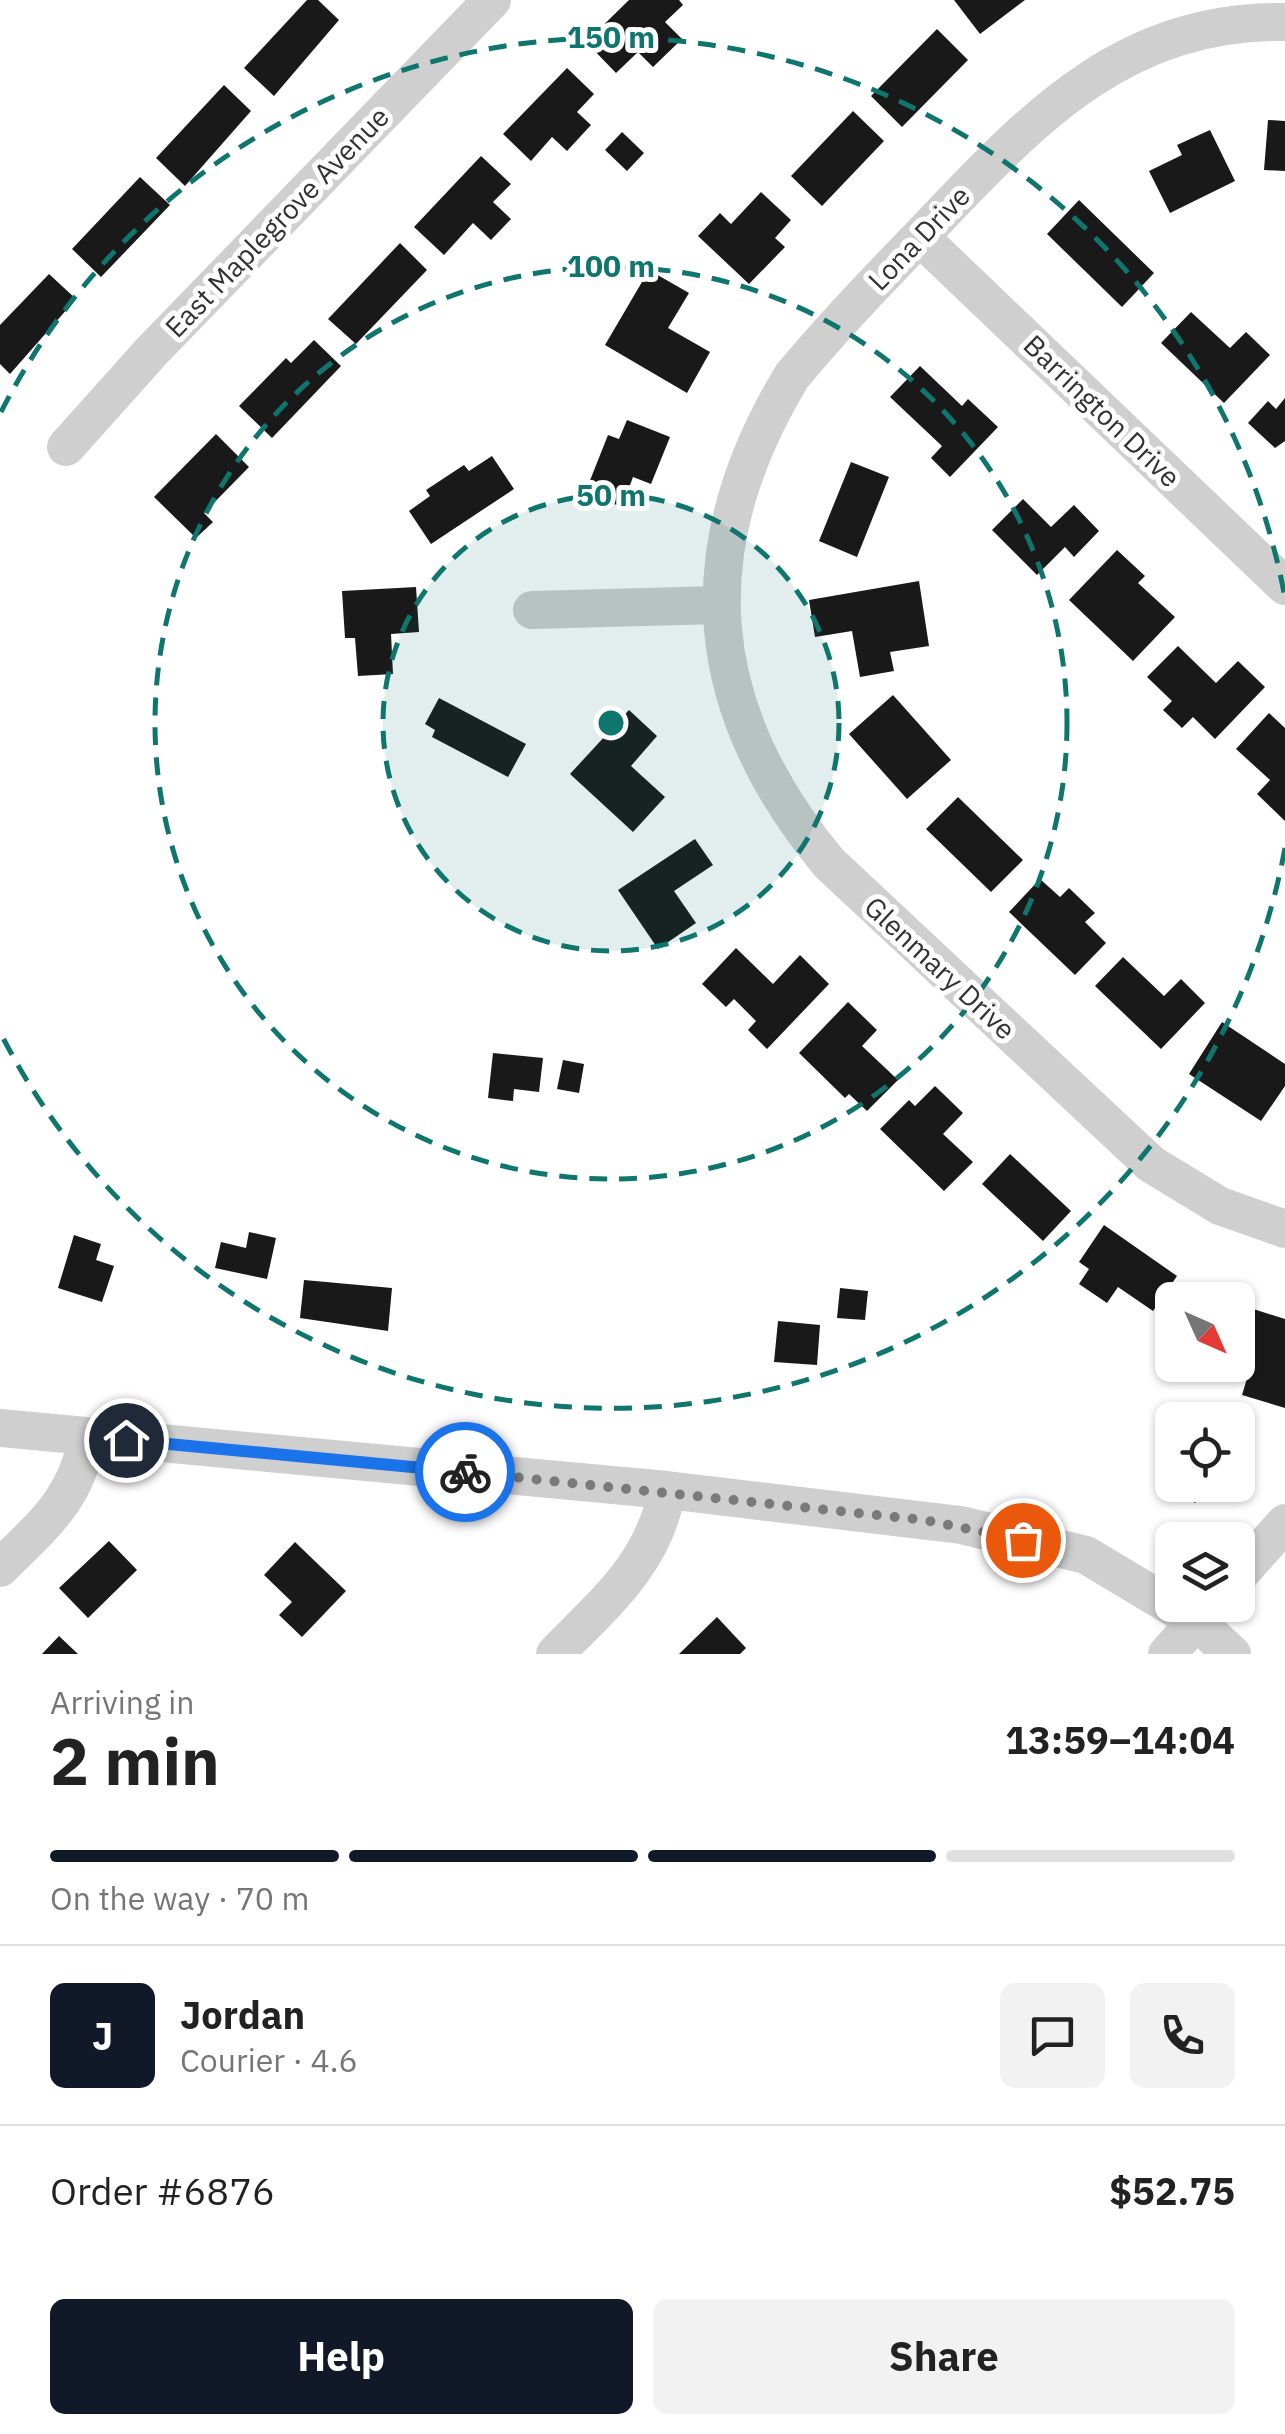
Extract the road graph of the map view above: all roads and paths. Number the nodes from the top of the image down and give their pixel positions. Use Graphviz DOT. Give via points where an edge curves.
graph roads {
  1 [pos="492,0"];
  2 [pos="1279,15"];
  3 [pos="920,237"];
  4 [pos="66,447"];
  5 [pos="1285,586"];
  6 [pos="719,605"];
  7 [pos="532,610"];
  8 [pos="1285,1229"];
  9 [pos="0,1428"];
  10 [pos="88,1436"];
  11 [pos="667,1490"];
  12 [pos="1285,1523"];
  13 [pos="1255,1557"];
  14 [pos="0,1568"];
  15 [pos="1155,1589"];
  16 [pos="1196,1622"];
  17 [pos="1210,1622"];
  18 [pos="555,1654"];
  19 [pos="1167,1654"];
  20 [pos="1232,1654"];
  1 -- 4 [label="street, East Maplegrove Avenue"];
  2 -- 3 [label="street, Lona Drive" via="1190,35 1103,71 1046,108"];
  3 -- 5 [label="street, Barrington Drive"];
  3 -- 6 [label="street, Lona Drive" via="822,340 769,415 736,496"];
  6 -- 7 [label="street"];
  6 -- 8 [label="street, Glenmary Drive" via="737,702 758,755 785,806 829,864 1138,1154 1195,1193"];
  9 -- 10 [label="street"];
  10 -- 11 [label="street"];
  10 -- 14 [label="street" via="76,1484 62,1506"];
  11 -- 15 [label="street" via="961,1525 1086,1555"];
  11 -- 18 [label="street" via="662,1518 634,1573"];
  12 -- 13 [label="street"];
  16 -- 19 [label="street"];
  17 -- 20 [label="street"];
}
